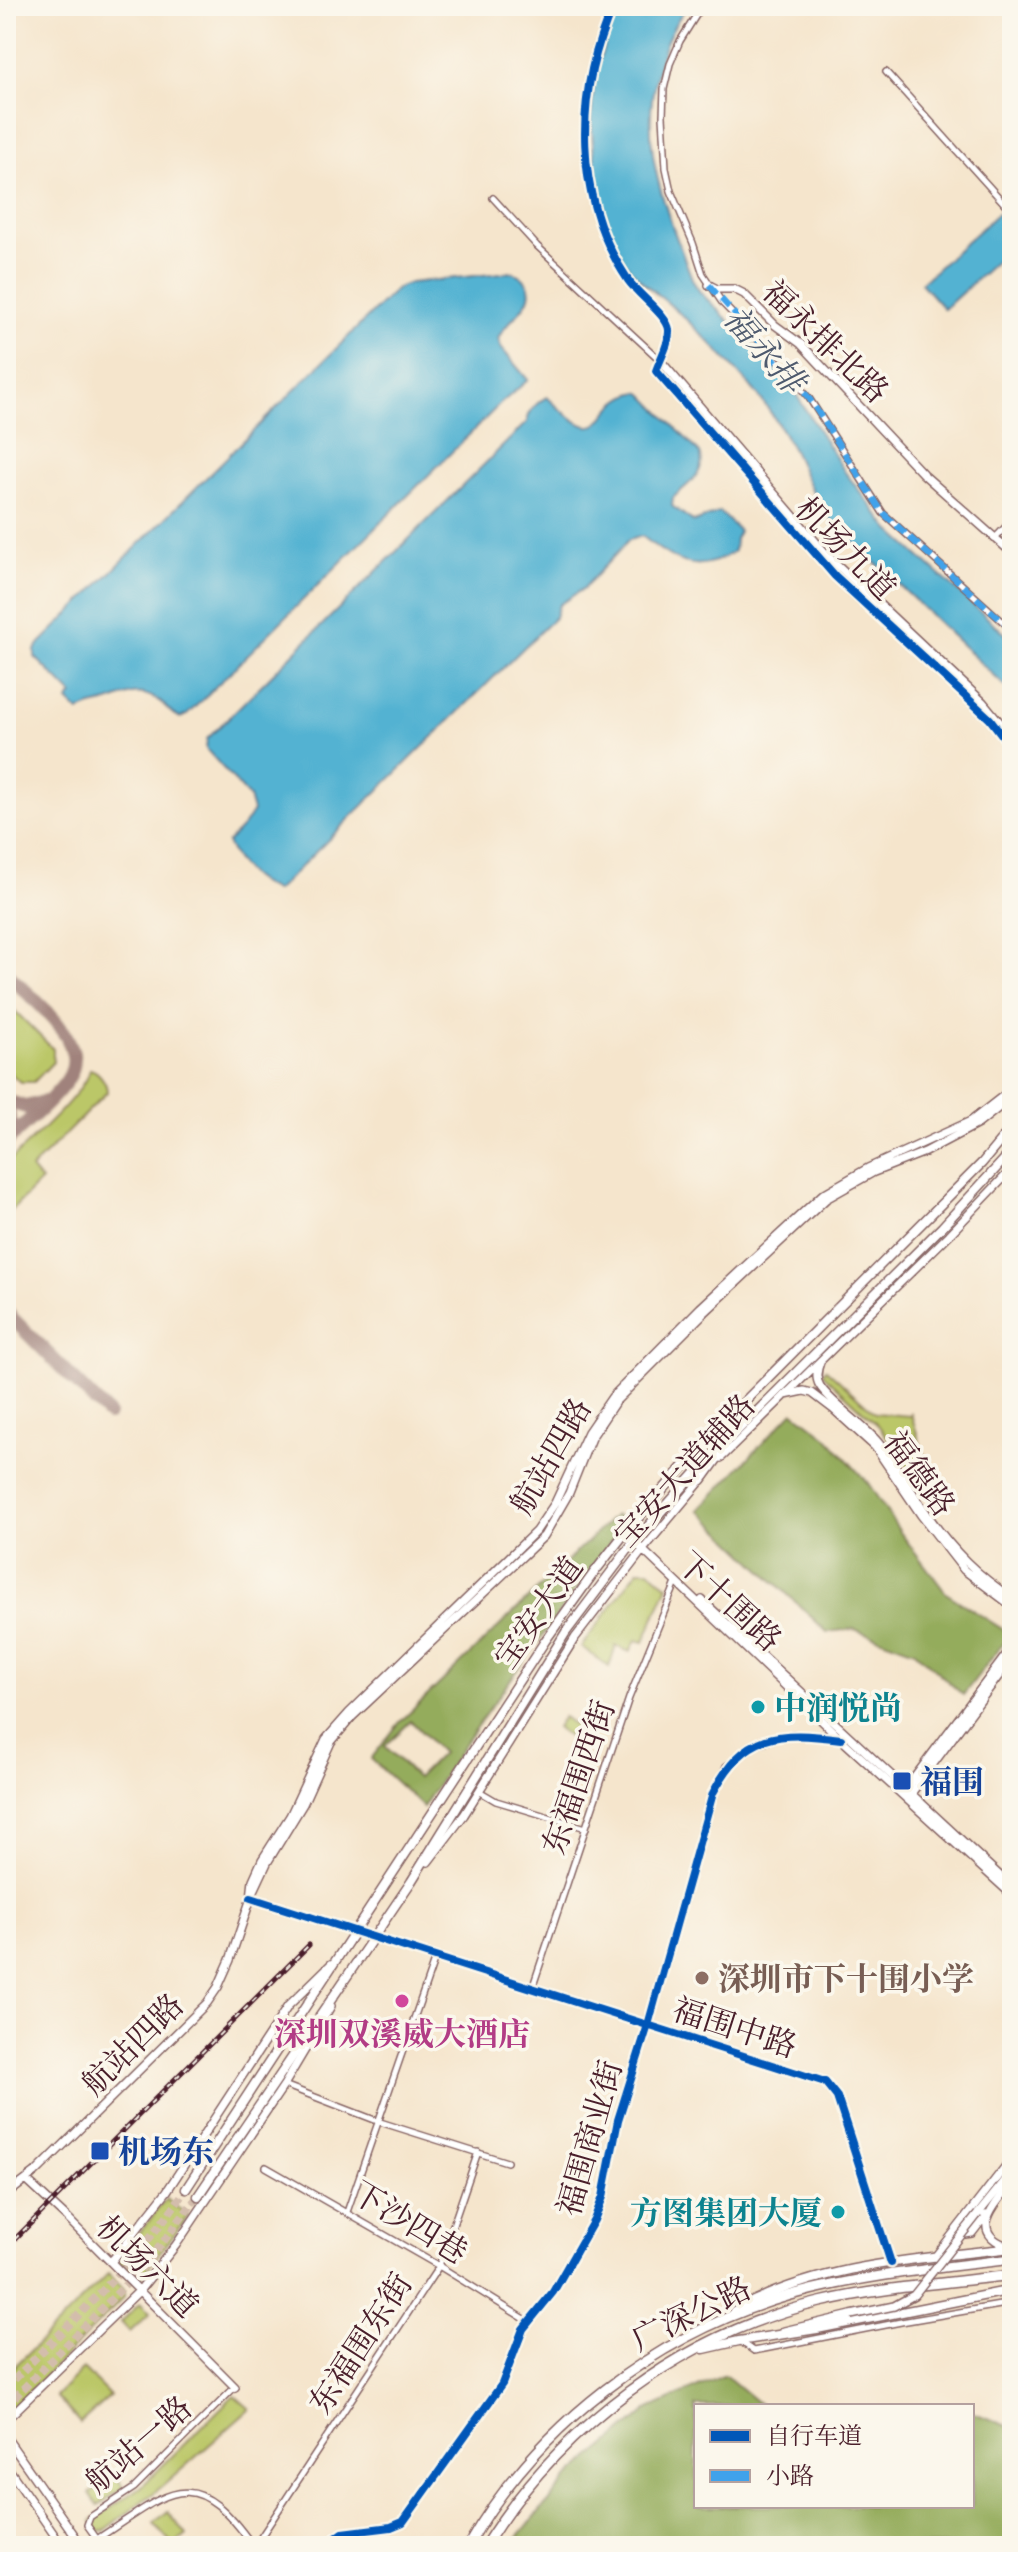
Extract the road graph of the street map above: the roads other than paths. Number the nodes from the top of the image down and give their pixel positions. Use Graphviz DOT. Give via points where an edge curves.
graph roads {
  1 [pos="613,6"];
  2 [pos="702,6"];
  3 [pos="886,72"];
  4 [pos="493,198"];
  5 [pos="1012,212"];
  6 [pos="709,285"];
  7 [pos="660,360"];
  8 [pos="1012,520"];
  9 [pos="994,539"];
  10 [pos="1012,553"];
  11 [pos="1012,630"];
  12 [pos="1012,737"];
  13 [pos="1012,748"];
  14 [pos="1012,1089"];
  15 [pos="1012,1097"];
  16 [pos="1012,1127"];
  17 [pos="1012,1151"];
  18 [pos="1012,1169"];
  19 [pos="822,1357"];
  20 [pos="780,1399"];
  21 [pos="828,1399"];
  22 [pos="738,1430"];
  23 [pos="702,1480"];
  24 [pos="625,1533"];
  25 [pos="635,1542"];
  26 [pos="643,1550"];
  27 [pos="676,1583"];
  28 [pos="1011,1602"];
  29 [pos="1012,1647"];
  30 [pos="1012,1658"];
  31 [pos="841,1739"];
  32 [pos="479,1791"];
  33 [pos="906,1794"];
  34 [pos="586,1828"];
  35 [pos="411,1882"];
  36 [pos="1012,1887"];
  37 [pos="1012,1895"];
  38 [pos="251,1898"];
  39 [pos="354,1932"];
  40 [pos="374,1938"];
  41 [pos="338,1957"];
  42 [pos="435,1958"];
  43 [pos="532,1989"];
  44 [pos="337,1994"];
  45 [pos="648,2025"];
  46 [pos="284,2085"];
  47 [pos="380,2122"];
  48 [pos="478,2152"];
  49 [pos="1012,2158"];
  50 [pos="507,2162"];
  51 [pos="266,2167"];
  52 [pos="1012,2172"];
  53 [pos="26,2180"];
  54 [pos="1012,2183"];
  55 [pos="186,2189"];
  56 [pos="6,2195"];
  57 [pos="198,2196"];
  58 [pos="347,2212"];
  59 [pos="983,2214"];
  60 [pos="963,2220"];
  61 [pos="1012,2248"];
  62 [pos="935,2257"];
  63 [pos="1012,2259"];
  64 [pos="111,2262"];
  65 [pos="891,2263"];
  66 [pos="439,2266"];
  67 [pos="1012,2275"];
  68 [pos="1012,2290"];
  69 [pos="139,2291"];
  70 [pos="1012,2303"];
  71 [pos="528,2321"];
  72 [pos="705,2327"];
  73 [pos="755,2338"];
  74 [pos="739,2341"];
  75 [pos="691,2353"];
  76 [pos="235,2387"];
  77 [pos="6,2420"];
  78 [pos="6,2437"];
  79 [pos="6,2465"];
  80 [pos="62,2546"];
  81 [pos="82,2546"];
  82 [pos="254,2546"];
  83 [pos="325,2546"];
  84 [pos="468,2546"];
  85 [pos="485,2546"];
  1 -- 7 [label="street" via="588,85 586,165 611,249 635,290 666,321 668,340"];
  2 -- 6 [label="street, 福永排北路" via="670,64 663,116 671,191"];
  3 -- 5 [label="street"];
  4 -- 7 [label="street, 机场九道"];
  6 -- 9 [label="street, 福永排北路" via="744,294 801,344 923,474"];
  6 -- 11 [label="street" via="809,398 883,513"];
  7 -- 12 [label="street, 机场九道" via="827,555 983,702"];
  7 -- 13 [label="street, 机场九道" via="656,371 821,562 990,719"];
  8 -- 9 [label="street"];
  9 -- 10 [label="street, 福永排北路"];
  14 -- 38 [label="street, 航站四路" via="971,1121 823,1194 612,1397 536,1531 326,1739 299,1801 262,1860"];
  15 -- 38 [label="street, 航站四路" via="978,1124 826,1199 615,1402 591,1438 544,1536 331,1742"];
  16 -- 24 [label="main road, 宝安大道" via="716,1430"];
  17 -- 22 [label="main road, 宝安大道"];
  18 -- 19 [label="street, 宝安大道辅路"];
  19 -- 20 [label="street, 宝安大道辅路"];
  19 -- 21 [label="street" via="817,1380"];
  20 -- 21 [label="street" via="795,1391"];
  20 -- 23 [label="street, 宝安大道辅路"];
  21 -- 28 [label="street, 福德路" via="875,1447 964,1570"];
  22 -- 23 [label="main road"];
  22 -- 25 [label="main road, 宝安大道"];
  23 -- 26 [label="street, 宝安大道辅路"];
  24 -- 25 [label="street, 下十围路"];
  24 -- 39 [label="main road, 宝安大道" via="545,1641"];
  25 -- 26 [label="street, 下十围路"];
  25 -- 35 [label="main road, 宝安大道" via="566,1632"];
  26 -- 27 [label="street, 下十围路"];
  26 -- 32 [label="street, 宝安大道辅路" via="575,1638"];
  26 -- 33 [label="street, 下十围路"];
  27 -- 31 [label="street, 下十围路"];
  27 -- 34 [label="street, 东福围西街" via="629,1698"];
  29 -- 33 [label="street"];
  30 -- 33 [label="street"];
  31 -- 33 [label="street, 下十围路"];
  31 -- 45 [label="street, 福围商业街" via="785,1735 745,1750 726,1766 713,1793"];
  32 -- 34 [label="street"];
  32 -- 35 [label="street, 宝安大道辅路"];
  33 -- 36 [label="street, 下十围路"];
  33 -- 37 [label="street, 下十围路"];
  34 -- 43 [label="street, 东福围西街"];
  35 -- 40 [label="main road, 宝安大道"];
  38 -- 39 [label="street, 福围中路"];
  38 -- 53 [label="street, 航站四路" via="225,1972 197,2015"];
  39 -- 40 [label="street, 福围中路"];
  39 -- 41 [label="main road, 宝安大道"];
  40 -- 42 [label="street, 福围中路"];
  40 -- 44 [label="main road, 宝安大道"];
  41 -- 55 [label="main road, 宝安大道"];
  41 -- 64 [label="street" via="288,2006 167,2191"];
  42 -- 43 [label="street, 福围中路"];
  42 -- 47 [label="street"];
  43 -- 45 [label="street, 福围中路"];
  44 -- 46 [label="street"];
  44 -- 57 [label="main road, 宝安大道"];
  45 -- 65 [label="street, 福围中路" via="830,2086"];
  45 -- 71 [label="street, 福围商业街" via="594,2220 553,2292"];
  46 -- 47 [label="street"];
  46 -- 69 [label="street"];
  47 -- 48 [label="street"];
  47 -- 58 [label="street"];
  48 -- 50 [label="street"];
  48 -- 66 [label="street, 东福围东街"];
  49 -- 60 [label="street"];
  51 -- 58 [label="street, 下沙四巷"];
  52 -- 59 [label="street"];
  53 -- 56 [label="street, 航站四路"];
  53 -- 64 [label="street, 机场六道"];
  54 -- 59 [label="street"];
  58 -- 66 [label="street, 下沙四巷"];
  59 -- 60 [label="street" via="970,2234 962,2231"];
  59 -- 61 [label="street" via="990,2234"];
  59 -- 73 [label="street, bridge" via="914,2295 894,2306"];
  60 -- 62 [label="street"];
  61 -- 62 [label="main road"];
  62 -- 65 [label="main road"];
  63 -- 72 [label="highway, 广深公路" via="836,2284"];
  64 -- 69 [label="street, 机场六道"];
  65 -- 72 [label="main road" via="782,2287"];
  66 -- 71 [label="street, 下沙四巷"];
  66 -- 82 [label="street, 东福围东街"];
  67 -- 75 [label="highway, 广深公路" via="819,2302 748,2325"];
  68 -- 73 [label="main road"];
  69 -- 76 [label="street, 机场六道"];
  69 -- 77 [label="street"];
  70 -- 74 [label="street" via="754,2351"];
  71 -- 83 [label="street, 福围商业街" via="502,2384 403,2522 343,2533"];
  72 -- 84 [label="highway, 广深公路" via="623,2377 573,2419 515,2478"];
  73 -- 74 [label="main road"];
  74 -- 75 [label="main road"];
  75 -- 85 [label="highway, 广深公路" via="623,2396 576,2435 547,2464"];
  76 -- 82 [label="street, 航站一路" via="134,2488 90,2517 87,2525 97,2539 184,2490 213,2502"];
  78 -- 81 [label="street"];
  79 -- 80 [label="street"];
}
